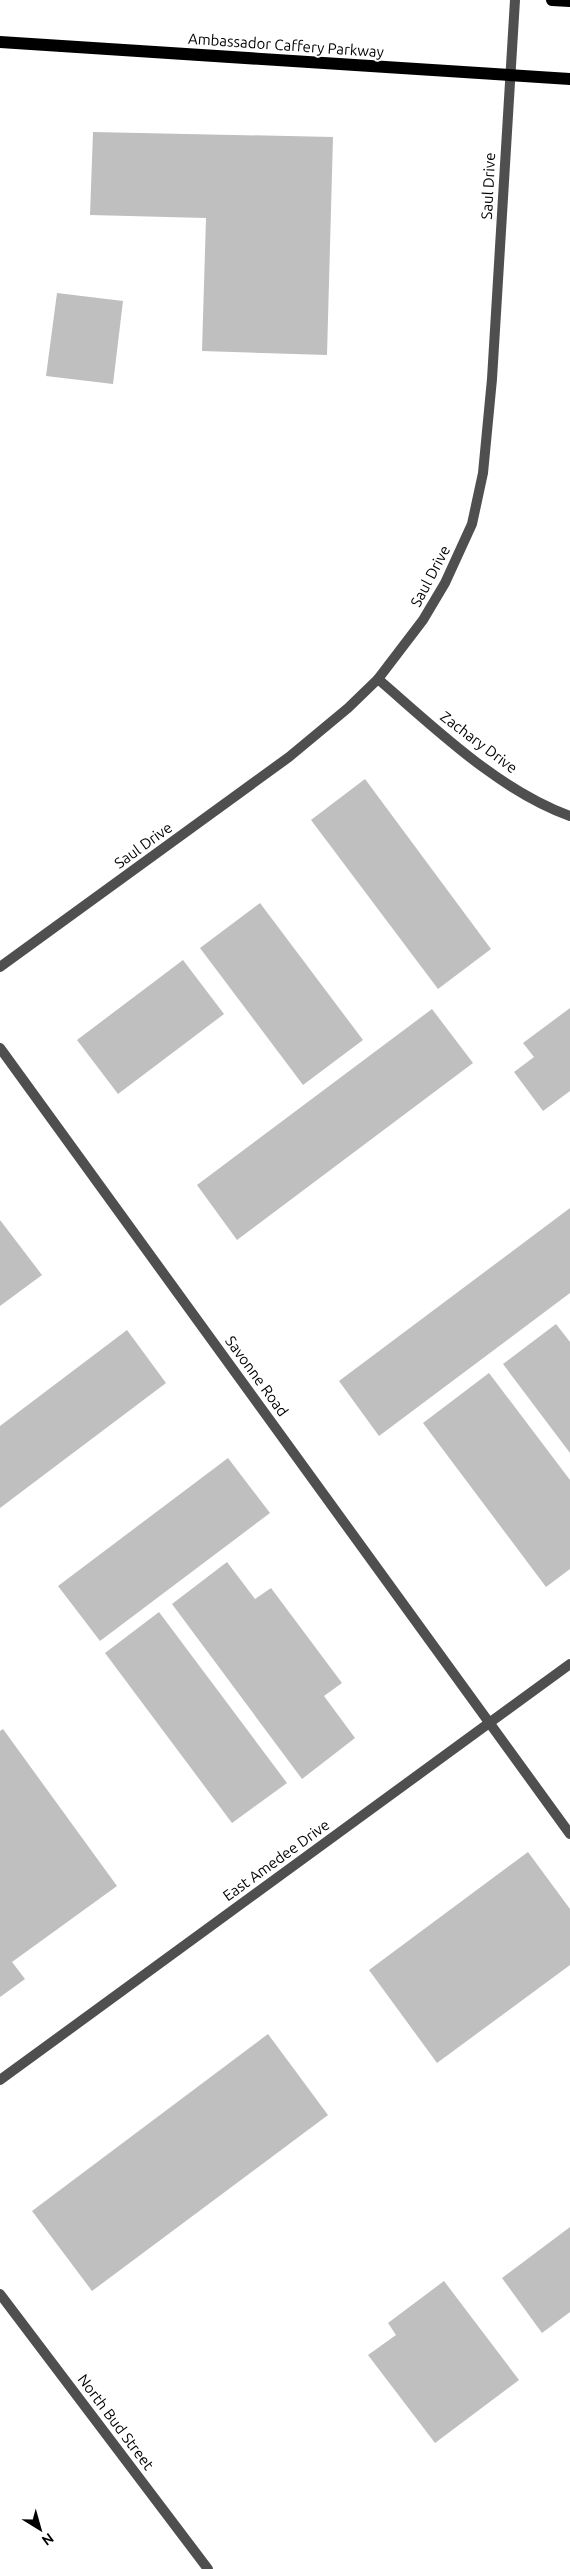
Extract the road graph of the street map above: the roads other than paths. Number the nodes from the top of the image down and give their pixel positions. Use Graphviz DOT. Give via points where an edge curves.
graph roads {
  1 [pos="515,0"];
  2 [pos="552,0"];
  3 [pos="570,1"];
  4 [pos="0,42"];
  5 [pos="508,76"];
  6 [pos="570,79"];
  7 [pos="378,679"];
  8 [pos="570,816"];
  9 [pos="0,967"];
  10 [pos="0,1048"];
  11 [pos="570,1664"];
  12 [pos="490,1722"];
  13 [pos="570,1834"];
  14 [pos="0,2080"];
  15 [pos="0,2294"];
  16 [pos="208,2569"];
  1 -- 5 [label="street, Saul Drive"];
  2 -- 3 [label="main road"];
  4 -- 5 [label="main road, Ambassador Caffery Parkway"];
  5 -- 6 [label="main road, Ambassador Caffery Parkway"];
  5 -- 7 [label="street, Saul Drive" via="492,379 483,473 476,507 472,524 445,583 424,620"];
  7 -- 8 [label="street, Zachary Drive" via="451,742 511,785"];
  7 -- 9 [label="street, Saul Drive" via="289,757"];
  10 -- 12 [label="street, Savonne Road"];
  11 -- 12 [label="street, East Amedee Drive"];
  12 -- 13 [label="street"];
  12 -- 14 [label="street, East Amedee Drive"];
  15 -- 16 [label="street, North Bud Street"];
}
